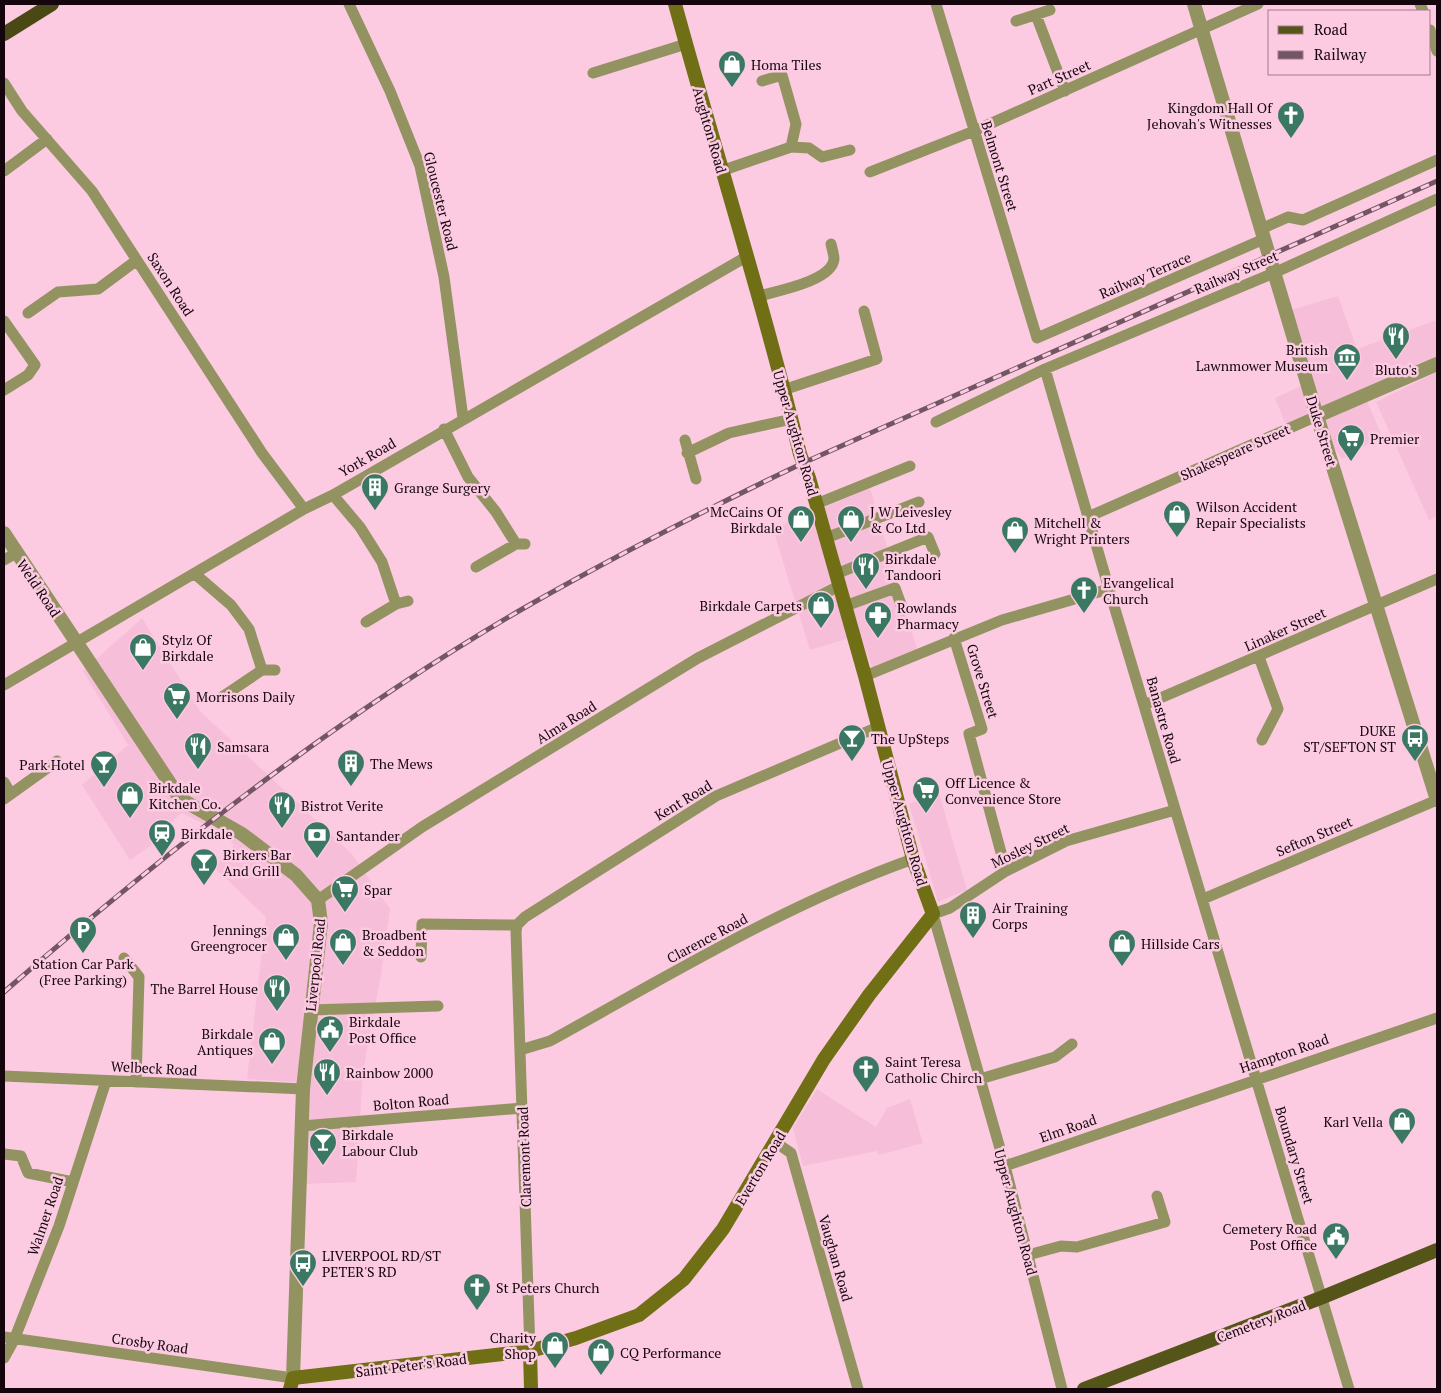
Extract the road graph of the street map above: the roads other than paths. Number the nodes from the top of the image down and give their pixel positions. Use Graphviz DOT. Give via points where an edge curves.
graph roads {
  1 [pos="52,4"];
  2 [pos="349,4"];
  3 [pos="675,4"];
  4 [pos="936,4"];
  5 [pos="1194,4"];
  6 [pos="1258,4"];
  7 [pos="1050,10"];
  8 [pos="1036,15"];
  9 [pos="1016,21"];
  10 [pos="1202,30"];
  11 [pos="1431,33"];
  12 [pos="4,34"];
  13 [pos="686,44"];
  14 [pos="1437,51"];
  15 [pos="593,73"];
  16 [pos="762,81"];
  17 [pos="4,83"];
  18 [pos="1065,91"];
  19 [pos="974,131"];
  20 [pos="47,139"];
  21 [pos="791,148"];
  22 [pos="850,150"];
  23 [pos="1437,160"];
  24 [pos="4,170"];
  25 [pos="721,171"];
  26 [pos="870,172"];
  27 [pos="1437,200"];
  28 [pos="1263,234"];
  29 [pos="831,244"];
  30 [pos="746,256"];
  31 [pos="137,260"];
  32 [pos="1276,272"];
  33 [pos="759,296"];
  34 [pos="864,311"];
  35 [pos="28,313"];
  36 [pos="4,321"];
  37 [pos="1037,338"];
  38 [pos="1437,364"];
  39 [pos="1045,369"];
  40 [pos="4,390"];
  41 [pos="783,390"];
  42 [pos="1317,416"];
  43 [pos="463,418"];
  44 [pos="792,419"];
  45 [pos="936,422"];
  46 [pos="444,429"];
  47 [pos="685,440"];
  48 [pos="687,453"];
  49 [pos="910,466"];
  50 [pos="696,479"];
  51 [pos="333,495"];
  52 [pos="919,502"];
  53 [pos="816,504"];
  54 [pos="304,509"];
  55 [pos="1088,517"];
  56 [pos="4,532"];
  57 [pos="826,538"];
  58 [pos="935,554"];
  59 [pos="10,557"];
  60 [pos="476,567"];
  61 [pos="195,574"];
  62 [pos="1437,579"];
  63 [pos="837,580"];
  64 [pos="1108,589"];
  65 [pos="408,601"];
  66 [pos="396,604"];
  67 [pos="1376,604"];
  68 [pos="845,606"];
  69 [pos="903,610"];
  70 [pos="366,622"];
  71 [pos="954,638"];
  72 [pos="76,643"];
  73 [pos="1259,657"];
  74 [pos="262,670"];
  75 [pos="275,670"];
  76 [pos="865,676"];
  77 [pos="4,685"];
  78 [pos="222,696"];
  79 [pos="1144,705"];
  80 [pos="878,727"];
  81 [pos="1262,740"];
  82 [pos="57,761"];
  83 [pos="4,782"];
  84 [pos="7,796"];
  85 [pos="1437,800"];
  86 [pos="1175,810"];
  87 [pos="913,859"];
  88 [pos="1006,871"];
  89 [pos="1203,899"];
  90 [pos="318,900"];
  91 [pos="933,914"];
  92 [pos="517,925"];
  93 [pos="421,957"];
  94 [pos="124,958"];
  95 [pos="438,1006"];
  96 [pos="310,1010"];
  97 [pos="1437,1018"];
  98 [pos="1072,1044"];
  99 [pos="520,1050"];
  100 [pos="4,1076"];
  101 [pos="1256,1078"];
  102 [pos="980,1079"];
  103 [pos="106,1080"];
  104 [pos="136,1082"];
  105 [pos="303,1089"];
  106 [pos="522,1108"];
  107 [pos="1141,1118"];
  108 [pos="302,1126"];
  109 [pos="775,1142"];
  110 [pos="4,1154"];
  111 [pos="1005,1166"];
  112 [pos="73,1182"];
  113 [pos="1157,1196"];
  114 [pos="1437,1250"];
  115 [pos="1028,1255"];
  116 [pos="1323,1297"];
  117 [pos="9,1339"];
  118 [pos="530,1351"];
  119 [pos="4,1358"];
  120 [pos="292,1384"];
  121 [pos="531,1389"];
  122 [pos="858,1389"];
  123 [pos="1062,1389"];
  124 [pos="1084,1389"];
  125 [pos="1349,1389"];
  1 -- 12 [label="highway"];
  2 -- 43 [label="street, Gloucester Road" via="390,91 420,166 444,277"];
  3 -- 13 [label="main road, Aughton Road"];
  4 -- 19 [label="street, Belmont Street"];
  5 -- 10 [label="street, Duke Street"];
  6 -- 10 [label="street, Part Street"];
  7 -- 8 [label="street"];
  8 -- 9 [label="street"];
  8 -- 18 [label="street"];
  10 -- 18 [label="street, Part Street"];
  10 -- 28 [label="street, Duke Street"];
  11 -- 14 [label="street"];
  13 -- 15 [label="street"];
  13 -- 25 [label="main road, Aughton Road"];
  16 -- 21 [label="street" via="782,75 796,124"];
  17 -- 20 [label="street, Saxon Road" via="22,111"];
  18 -- 19 [label="street, Part Street"];
  19 -- 26 [label="street, Part Street"];
  19 -- 37 [label="street, Belmont Street"];
  20 -- 24 [label="street"];
  20 -- 31 [label="street, Saxon Road" via="92,191"];
  21 -- 22 [label="street" via="809,148 822,158"];
  21 -- 25 [label="street"];
  23 -- 28 [label="street, Railway Terrace" via="1303,220 1288,218"];
  25 -- 30 [label="main road, Aughton Road"];
  27 -- 32 [label="street, Railway Street"];
  28 -- 32 [label="street, Duke Street"];
  28 -- 37 [label="street, Railway Terrace"];
  29 -- 33 [label="street" via="834,260 818,279"];
  30 -- 33 [label="main road, Upper Aughton Road"];
  30 -- 43 [label="street, York Road"];
  31 -- 35 [label="street" via="98,290 58,292"];
  31 -- 54 [label="street, Saxon Road" via="262,453"];
  32 -- 39 [label="street, Railway Street"];
  32 -- 42 [label="street, Duke Street"];
  33 -- 41 [label="main road, Upper Aughton Road"];
  34 -- 41 [label="street" via="877,359"];
  36 -- 40 [label="street" via="35,365 28,375"];
  38 -- 42 [label="street, Shakespeare Street"];
  39 -- 45 [label="street, Railway Street"];
  39 -- 55 [label="street, Banastre Road"];
  41 -- 44 [label="main road, Upper Aughton Road"];
  42 -- 55 [label="street, Shakespeare Street"];
  42 -- 67 [label="street, Duke Street"];
  43 -- 46 [label="street, York Road"];
  44 -- 48 [label="street" via="729,432"];
  44 -- 53 [label="main road, Upper Aughton Road"];
  46 -- 51 [label="street, York Road"];
  46 -- 60 [label="street" via="468,478 520,544"];
  47 -- 48 [label="street"];
  48 -- 50 [label="street"];
  49 -- 53 [label="street"];
  51 -- 54 [label="street, York Road"];
  51 -- 66 [label="street" via="360,527 382,562"];
  52 -- 57 [label="street"];
  53 -- 57 [label="main road, Upper Aughton Road"];
  54 -- 61 [label="street, York Road"];
  55 -- 64 [label="street, Banastre Road"];
  56 -- 59 [label="street, Weld Road"];
  57 -- 63 [label="main road, Upper Aughton Road"];
  58 -- 63 [label="street, Alma Road" via="928,536"];
  59 -- 72 [label="street, Weld Road"];
  61 -- 72 [label="street, York Road"];
  61 -- 74 [label="street" via="231,605 249,628"];
  62 -- 67 [label="street, Linaker Street"];
  63 -- 68 [label="main road, Upper Aughton Road"];
  63 -- 90 [label="street, Alma Road" via="698,658 422,827"];
  64 -- 71 [label="street" via="1002,620"];
  64 -- 79 [label="street, Banastre Road"];
  65 -- 66 [label="street"];
  66 -- 70 [label="street"];
  67 -- 73 [label="street, Linaker Street"];
  67 -- 85 [label="street, Duke Street"];
  68 -- 69 [label="street" via="895,588"];
  68 -- 76 [label="main road, Upper Aughton Road"];
  71 -- 76 [label="street"];
  71 -- 88 [label="street, Grove Street" via="982,729 969,734"];
  72 -- 77 [label="street, York Road"];
  72 -- 90 [label="street, Liverpool Road" via="177,794 258,846 296,875"];
  73 -- 79 [label="street, Linaker Street"];
  73 -- 81 [label="street" via="1278,709"];
  74 -- 75 [label="street"];
  74 -- 78 [label="street"];
  76 -- 80 [label="main road, Upper Aughton Road"];
  79 -- 86 [label="street, Banastre Road"];
  80 -- 87 [label="main road, Upper Aughton Road"];
  80 -- 92 [label="street, Kent Road" via="716,796 525,916"];
  82 -- 84 [label="street"];
  83 -- 84 [label="street"];
  85 -- 89 [label="street, Sefton Street"];
  86 -- 88 [label="street, Mosley Street" via="1066,842"];
  86 -- 89 [label="street, Banastre Road"];
  87 -- 91 [label="main road, Upper Aughton Road"];
  87 -- 99 [label="street, Clarence Road" via="879,871 752,930 550,1041"];
  88 -- 91 [label="street, Mosley Street" via="950,908"];
  89 -- 101 [label="street, Banastre Road"];
  90 -- 96 [label="street, Liverpool Road" via="321,923"];
  91 -- 102 [label="street, Upper Aughton Road"];
  91 -- 109 [label="main road, Everton Road" via="824,1059"];
  92 -- 93 [label="street" via="422,924"];
  92 -- 99 [label="street, Claremont Road"];
  94 -- 104 [label="street" via="139,976"];
  95 -- 96 [label="street"];
  96 -- 105 [label="street, Liverpool Road"];
  97 -- 101 [label="street, Hampton Road"];
  98 -- 102 [label="street" via="1055,1057"];
  99 -- 106 [label="street, Claremont Road"];
  100 -- 103 [label="street, Welbeck Road"];
  101 -- 107 [label="street, Hampton Road"];
  101 -- 116 [label="street, Boundary Street"];
  102 -- 111 [label="street, Upper Aughton Road"];
  103 -- 104 [label="street, Welbeck Road"];
  103 -- 112 [label="street, Walmer Road"];
  104 -- 105 [label="street, Welbeck Road"];
  105 -- 108 [label="street, Liverpool Road"];
  106 -- 108 [label="street, Bolton Road"];
  106 -- 118 [label="street, Claremont Road"];
  107 -- 111 [label="street, Elm Road"];
  108 -- 120 [label="street, Liverpool Road"];
  109 -- 118 [label="main road, Everton Road" via="723,1229 684,1279 639,1315"];
  109 -- 122 [label="street, Vaughan Road" via="791,1153"];
  110 -- 112 [label="street" via="21,1156 28,1173"];
  111 -- 115 [label="street, Upper Aughton Road"];
  112 -- 117 [label="street, Walmer Road" via="59,1226"];
  113 -- 115 [label="street" via="1165,1222 1077,1247 1061,1246"];
  114 -- 116 [label="main road, Cemetery Road"];
  115 -- 123 [label="street, Upper Aughton Road"];
  116 -- 124 [label="main road, Cemetery Road"];
  116 -- 125 [label="street, Boundary Street"];
  117 -- 119 [label="street, Walmer Road"];
  117 -- 120 [label="street, Crosby Road"];
  118 -- 120 [label="main road, Saint Peter's Road"];
  118 -- 121 [label="main road, Claremont Road"];
}
